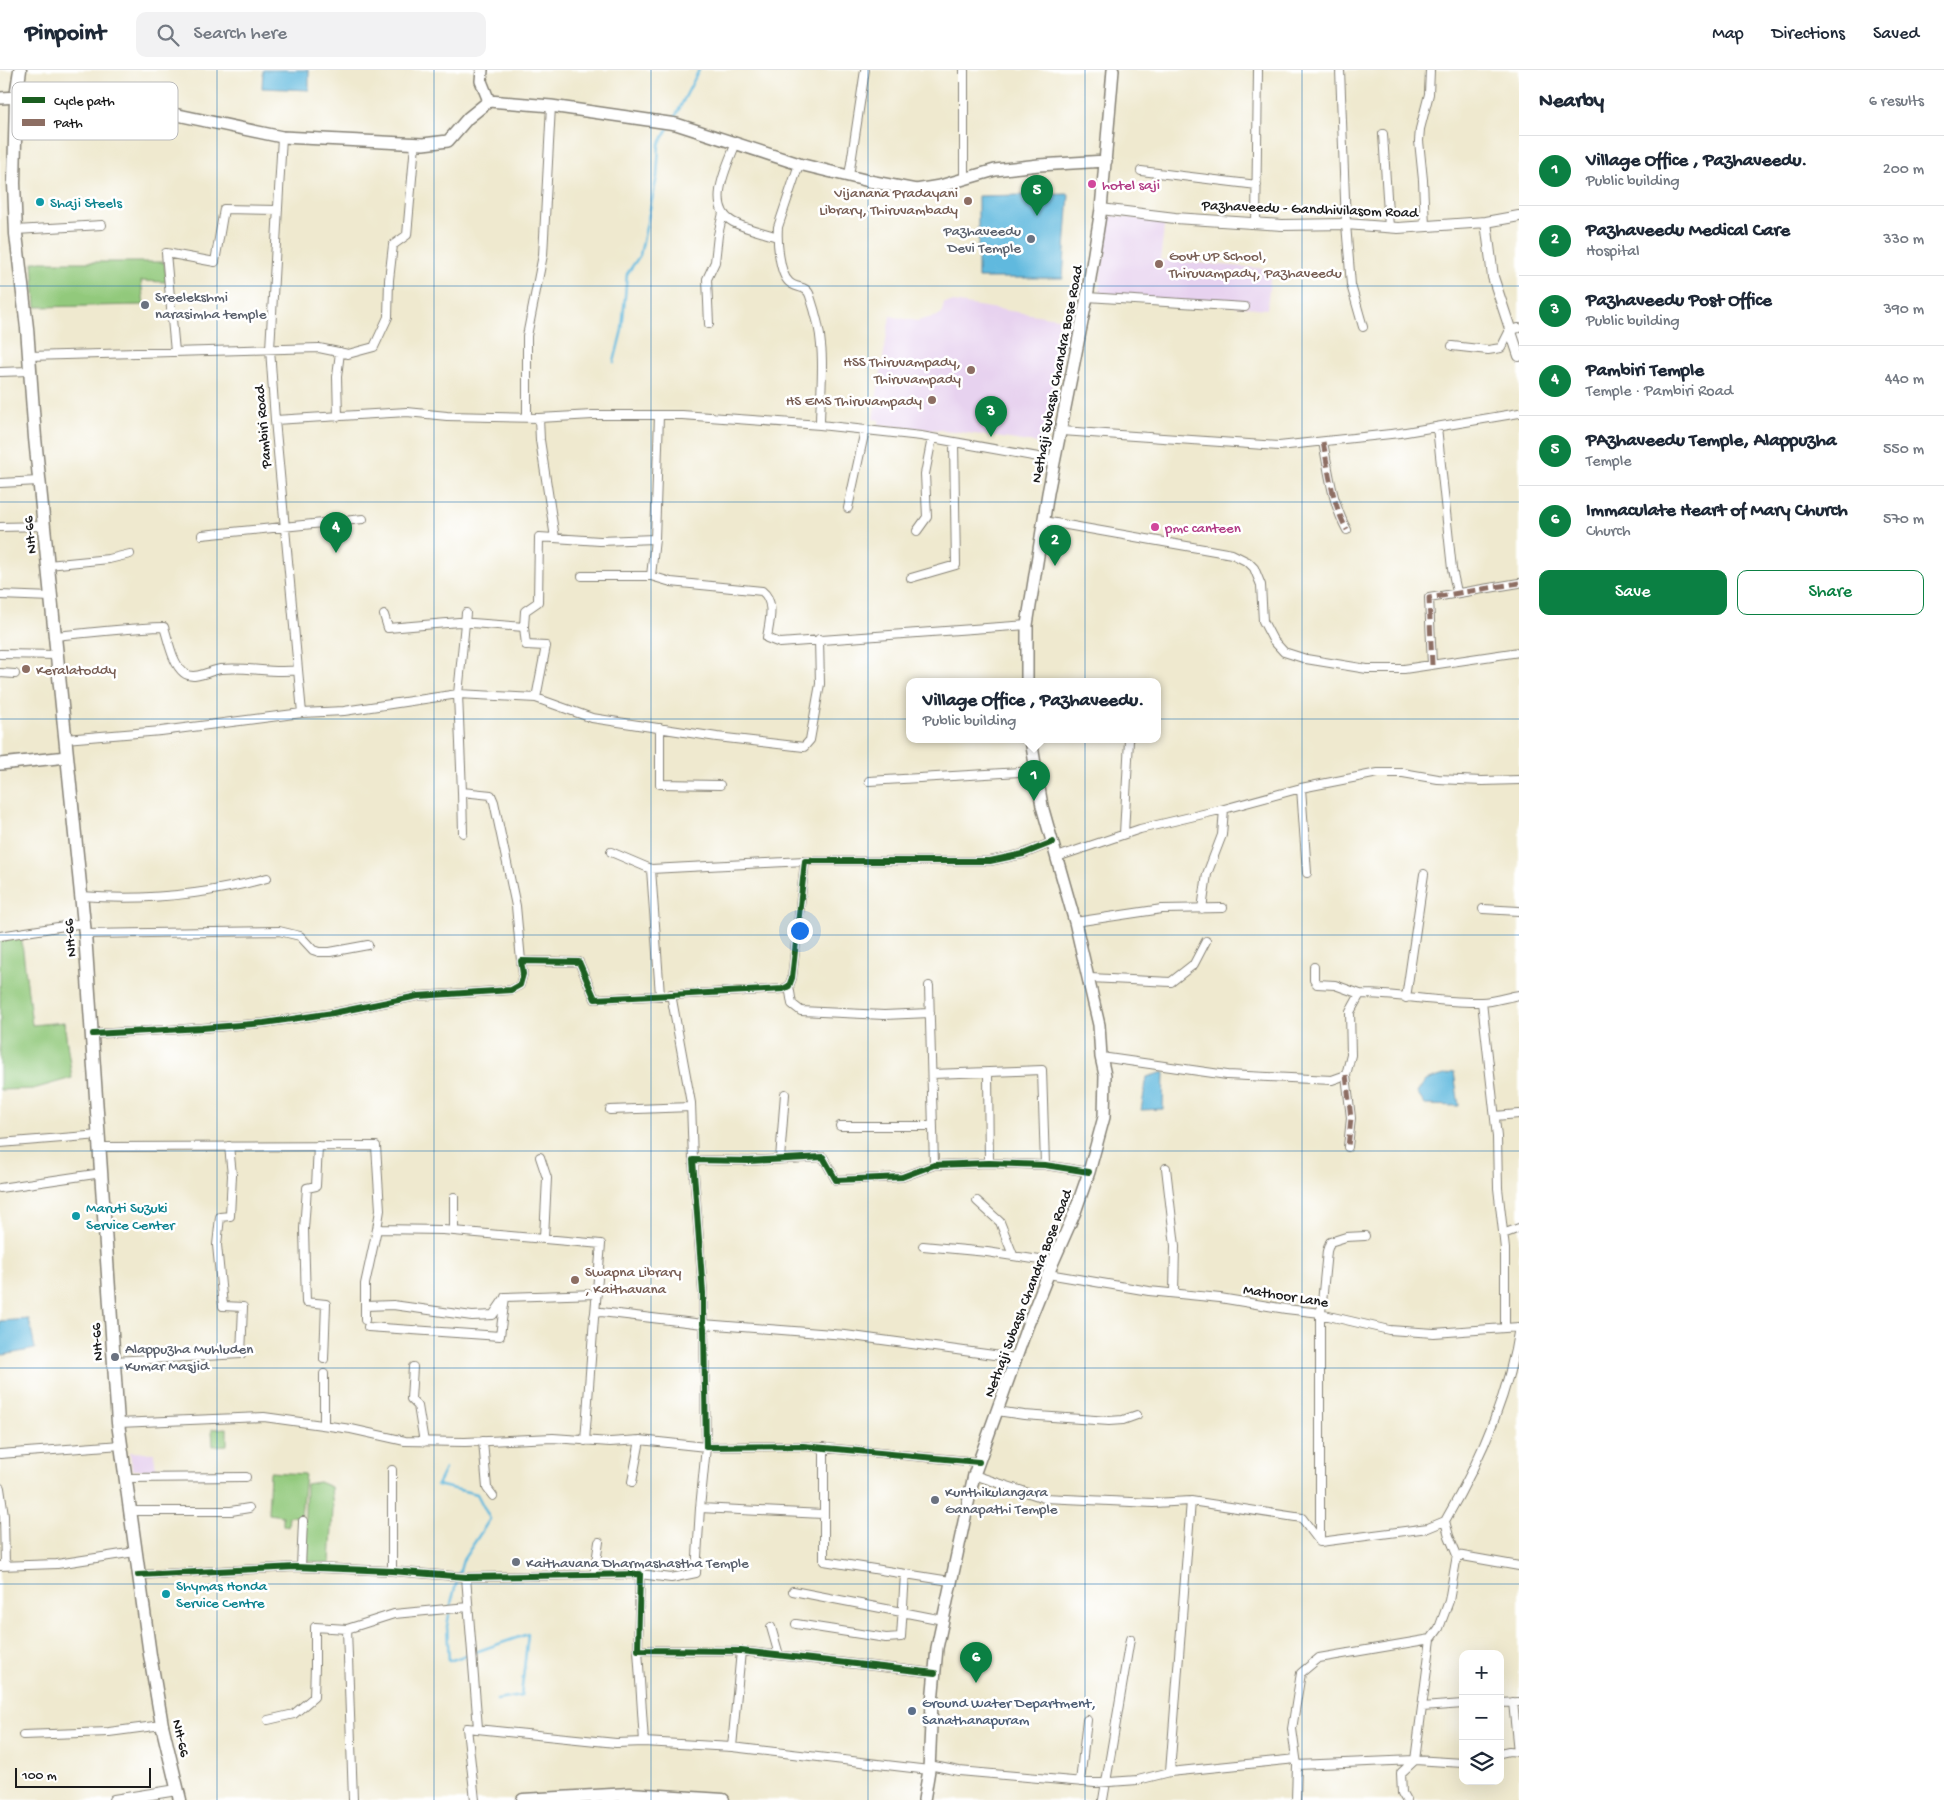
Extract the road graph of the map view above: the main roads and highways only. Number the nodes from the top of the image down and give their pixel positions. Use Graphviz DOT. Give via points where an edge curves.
graph roads {
  1 [pos="482,70"];
  2 [pos="1113,70"];
  3 [pos="489,102"];
  4 [pos="178,115"];
  5 [pos="15,140"];
  6 [pos="1106,161"];
  7 [pos="1027,678"];
  8 [pos="1031,743"];
  9 [pos="67,756"];
  10 [pos="0,764"];
  11 [pos="179,1795"];
  12 [pos="619,1797"];
  13 [pos="523,1800"];
  14 [pos="717,1800"];
  15 [pos="723,1800"];
  16 [pos="924,1800"];
  1 -- 3 [label="main road" via="481,81"];
  2 -- 6 [label="main road, Nethaji Subash Chandra Bose Road"];
  3 -- 4 [label="main road" via="468,118 448,141 415,144 282,137"];
  3 -- 6 [label="main road" via="551,106 676,124 799,164 916,190 995,170"];
  5 -- 9 [label="main road, NH-66" via="16,230"];
  6 -- 7 [label="main road, Nethaji Subash Chandra Bose Road" via="1087,297 1027,625"];
  8 -- 16 [label="main road, Nethaji Subash Chandra Bose Road" via="1042,806 1076,922 1100,1025 1105,1075 1104,1117 1075,1212 1048,1274 974,1475 950,1581 934,1673"];
  9 -- 10 [label="main road"];
  9 -- 11 [label="main road, NH-66" via="93,1034 118,1423 134,1552 162,1725"];
  12 -- 13 [label="main road"];
  12 -- 14 [label="main road"];
  14 -- 15 [label="main road"];
}
